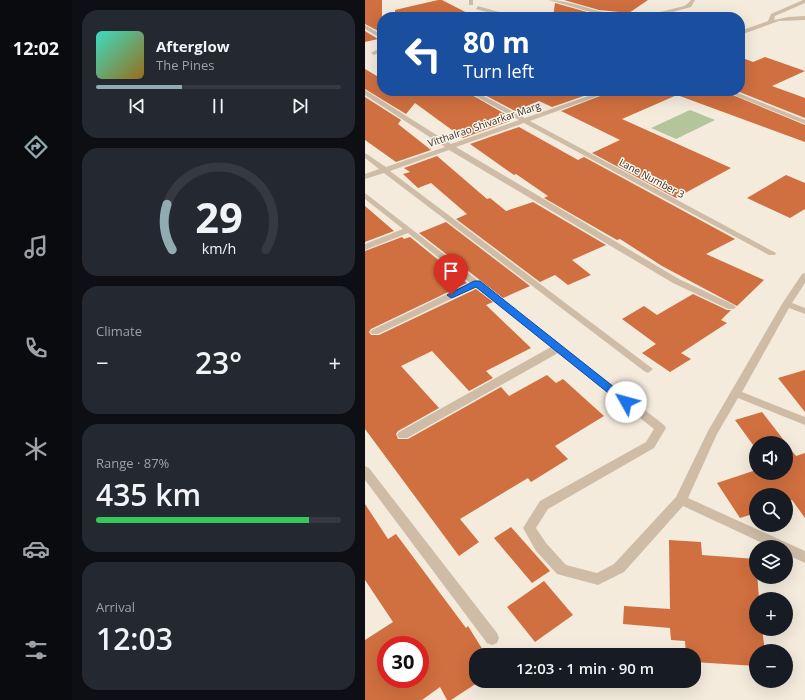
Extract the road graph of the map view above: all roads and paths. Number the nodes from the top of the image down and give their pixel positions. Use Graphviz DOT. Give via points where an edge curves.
graph roads {
  1 [pos="551,0"];
  2 [pos="693,0"];
  3 [pos="805,1"];
  4 [pos="478,8"];
  5 [pos="805,10"];
  6 [pos="493,12"];
  7 [pos="597,12"];
  8 [pos="670,12"];
  9 [pos="787,18"];
  10 [pos="805,18"];
  11 [pos="771,21"];
  12 [pos="365,27"];
  13 [pos="745,31"];
  14 [pos="377,34"];
  15 [pos="365,92"];
  16 [pos="478,96"];
  17 [pos="595,96"];
  18 [pos="739,96"];
  19 [pos="523,121"];
  20 [pos="804,122"];
  21 [pos="450,147"];
  22 [pos="365,155"];
  23 [pos="384,170"];
  24 [pos="365,176"];
  25 [pos="365,195"];
  26 [pos="409,230"];
  27 [pos="365,247"];
  28 [pos="772,254"];
  29 [pos="805,276"];
  30 [pos="477,283"];
  31 [pos="787,304"];
  32 [pos="731,307"];
  33 [pos="805,311"];
  34 [pos="375,332"];
  35 [pos="558,348"];
  36 [pos="648,369"];
  37 [pos="735,393"];
  38 [pos="805,421"];
  39 [pos="403,435"];
  40 [pos="365,471"];
  41 [pos="681,500"];
  42 [pos="768,540"];
  43 [pos="793,552"];
  44 [pos="805,557"];
  45 [pos="492,638"];
  1 -- 7 [label="street"];
  2 -- 8 [label="street" via="689,6"];
  3 -- 11 [label="street" via="773,15"];
  4 -- 6 [label="street"];
  5 -- 9 [label="street"];
  9 -- 10 [label="street"];
  9 -- 11 [label="street"];
  11 -- 13 [label="street"];
  12 -- 14 [label="street"];
  15 -- 21 [label="street"];
  16 -- 19 [label="street, Lane Number 3"];
  17 -- 19 [label="street, Vitthalrao Shivarkar Marg"];
  18 -- 20 [label="street"];
  19 -- 21 [label="street, Vitthalrao Shivarkar Marg"];
  19 -- 28 [label="street, Lane Number 3"];
  21 -- 23 [label="street, Vitthalrao Shivarkar Marg"];
  21 -- 32 [label="street" via="676,281"];
  22 -- 23 [label="street"];
  23 -- 24 [label="street, Vitthalrao Shivarkar Marg"];
  23 -- 36 [label="street"];
  25 -- 26 [label="street"];
  26 -- 27 [label="street"];
  26 -- 30 [label="street"];
  29 -- 31 [label="street"];
  30 -- 34 [label="street"];
  30 -- 35 [label="street"];
  31 -- 33 [label="street"];
  31 -- 37 [label="street"];
  35 -- 39 [label="street"];
  35 -- 41 [label="street" via="660,428 650,445 544,505 529,528 541,547 562,570 598,578 619,568"];
  37 -- 38 [label="street"];
  37 -- 41 [label="street" via="712,434"];
  40 -- 45 [label="street"];
  41 -- 42 [label="street"];
  43 -- 44 [label="street"];
}
